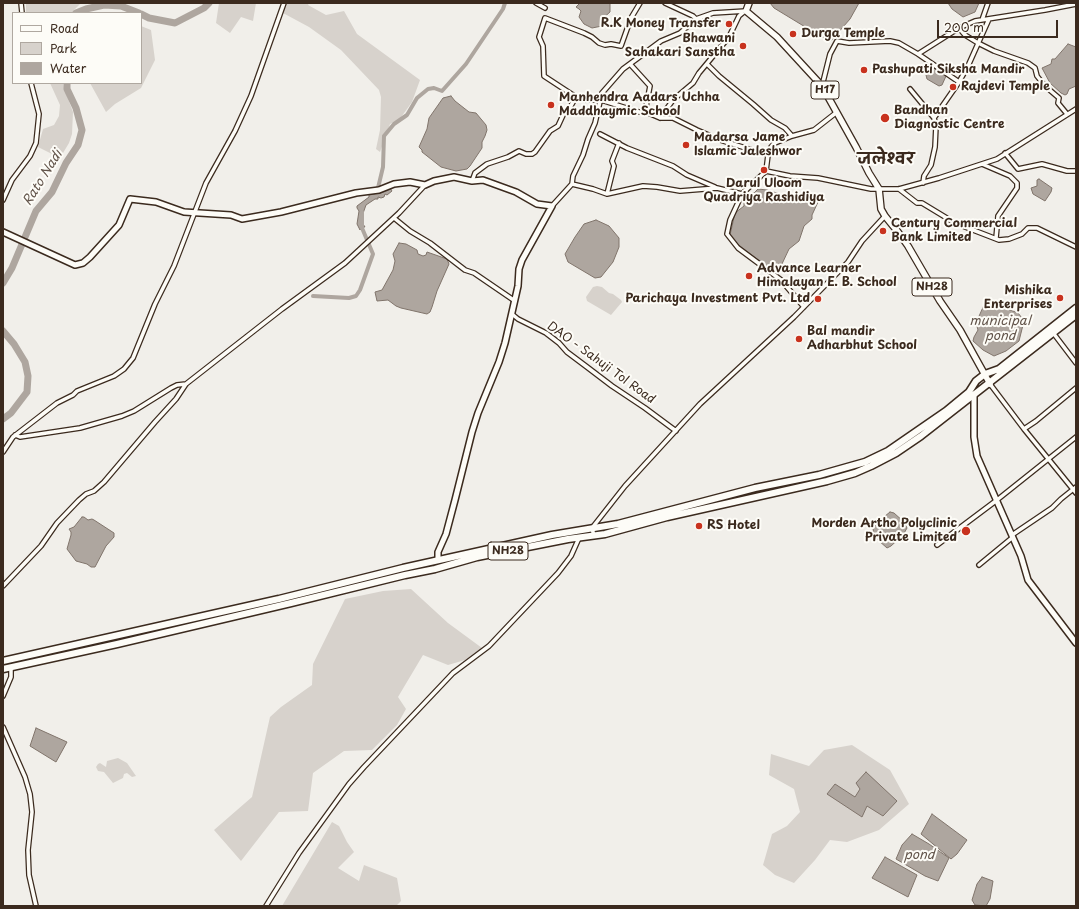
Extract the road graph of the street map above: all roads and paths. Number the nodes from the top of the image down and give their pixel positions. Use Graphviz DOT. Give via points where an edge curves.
graph roads {
  1 [pos="284,3"];
  2 [pos="536,3"];
  3 [pos="640,3"];
  4 [pos="665,3"];
  5 [pos="749,3"];
  6 [pos="988,3"];
  7 [pos="1076,4"];
  8 [pos="545,8"];
  9 [pos="746,11"];
  10 [pos="696,19"];
  11 [pos="989,19"];
  12 [pos="982,20"];
  13 [pos="959,28"];
  14 [pos="978,43"];
  15 [pos="918,54"];
  16 [pos="630,64"];
  17 [pos="707,64"];
  18 [pos="959,82"];
  19 [pos="31,84"];
  20 [pos="822,86"];
  21 [pos="910,89"];
  22 [pos="576,97"];
  23 [pos="601,100"];
  24 [pos="1076,109"];
  25 [pos="645,112"];
  26 [pos="837,112"];
  27 [pos="1067,114"];
  28 [pos="660,118"];
  29 [pos="934,118"];
  30 [pos="600,134"];
  31 [pos="792,136"];
  32 [pos="619,143"];
  33 [pos="1005,153"];
  34 [pos="768,155"];
  35 [pos="982,164"];
  36 [pos="766,171"];
  37 [pos="1076,171"];
  38 [pos="472,181"];
  39 [pos="923,183"];
  40 [pos="572,184"];
  41 [pos="425,185"];
  42 [pos="717,188"];
  43 [pos="879,189"];
  44 [pos="899,189"];
  45 [pos="607,194"];
  46 [pos="742,194"];
  47 [pos="3,200"];
  48 [pos="552,206"];
  49 [pos="194,212"];
  50 [pos="885,216"];
  51 [pos="394,218"];
  52 [pos="3,232"];
  53 [pos="996,238"];
  54 [pos="1076,247"];
  55 [pos="515,300"];
  56 [pos="804,307"];
  57 [pos="1076,308"];
  58 [pos="512,314"];
  59 [pos="1076,315"];
  60 [pos="1054,334"];
  61 [pos="1076,363"];
  62 [pos="985,374"];
  63 [pos="186,384"];
  64 [pos="990,384"];
  65 [pos="1076,388"];
  66 [pos="974,394"];
  67 [pos="1024,429"];
  68 [pos="676,431"];
  69 [pos="15,434"];
  70 [pos="1076,437"];
  71 [pos="3,452"];
  72 [pos="1048,459"];
  73 [pos="1074,489"];
  74 [pos="1076,493"];
  75 [pos="997,500"];
  76 [pos="601,524"];
  77 [pos="592,528"];
  78 [pos="605,534"];
  79 [pos="594,536"];
  80 [pos="1012,536"];
  81 [pos="579,538"];
  82 [pos="937,545"];
  83 [pos="438,560"];
  84 [pos="979,566"];
  85 [pos="404,572"];
  86 [pos="3,586"];
  87 [pos="1076,642"];
  88 [pos="3,662"];
  89 [pos="11,667"];
  90 [pos="3,669"];
  91 [pos="3,696"];
  92 [pos="3,727"];
  93 [pos="36,906"];
  94 [pos="266,906"];
  1 -- 49 [label="street" via="251,96 206,183"];
  2 -- 8 [label="street"];
  3 -- 22 [label="street" via="631,18 621,46 599,43 584,33 545,18 539,37 543,46 544,76"];
  4 -- 10 [label="street"];
  5 -- 9 [label="main road"];
  6 -- 12 [label="street"];
  7 -- 11 [label="street"];
  9 -- 10 [label="street" via="713,13"];
  9 -- 17 [label="street" via="739,16 730,37"];
  9 -- 20 [label="main road, H17" via="777,37"];
  10 -- 16 [label="street" via="680,33 661,41"];
  11 -- 12 [label="street"];
  11 -- 14 [label="street"];
  12 -- 13 [label="street"];
  13 -- 14 [label="street"];
  13 -- 15 [label="street"];
  14 -- 18 [label="street"];
  14 -- 27 [label="street" via="1035,68 1037,76 1059,98 1058,103"];
  15 -- 18 [label="street"];
  15 -- 20 [label="street" via="890,41 837,42 830,54"];
  16 -- 23 [label="street" via="608,84"];
  16 -- 25 [label="street" via="650,86"];
  17 -- 28 [label="street" via="693,83 673,100"];
  17 -- 31 [label="street"];
  18 -- 29 [label="street"];
  19 -- 47 [label="street" via="39,114 36,143 30,156 12,180"];
  20 -- 26 [label="main road, H17"];
  21 -- 29 [label="street"];
  22 -- 23 [label="street"];
  22 -- 38 [label="street" via="558,126 550,130 535,152 526,154 519,151 487,164 475,173"];
  23 -- 25 [label="street"];
  23 -- 40 [label="street"];
  24 -- 27 [label="street"];
  25 -- 28 [label="street"];
  26 -- 31 [label="street" via="814,130"];
  26 -- 43 [label="main road, H17"];
  27 -- 33 [label="street"];
  28 -- 34 [label="street" via="673,118 720,140"];
  29 -- 39 [label="street" via="935,146 931,165"];
  30 -- 32 [label="street"];
  31 -- 34 [label="street" via="775,143 770,147"];
  32 -- 42 [label="street"];
  32 -- 45 [label="street" via="612,161 614,166"];
  33 -- 35 [label="street"];
  33 -- 37 [label="street" via="1018,169 1042,164"];
  34 -- 36 [label="street"];
  35 -- 39 [label="street"];
  35 -- 53 [label="street" via="1010,176 1017,183 1017,188 998,216"];
  36 -- 43 [label="street"];
  36 -- 46 [label="street"];
  38 -- 41 [label="street" via="454,177"];
  38 -- 48 [label="street" via="483,180 516,192 537,204"];
  39 -- 44 [label="street"];
  40 -- 45 [label="street"];
  40 -- 48 [label="street"];
  41 -- 49 [label="street" via="410,182 394,184 378,190 242,219 231,215"];
  41 -- 51 [label="street"];
  42 -- 45 [label="street" via="680,191 643,186"];
  42 -- 46 [label="street"];
  43 -- 44 [label="street"];
  43 -- 50 [label="main road, NH28"];
  44 -- 53 [label="street" via="917,203 922,203 955,223"];
  46 -- 56 [label="street" via="730,220 727,234 738,248 781,280"];
  48 -- 55 [label="street" via="522,260"];
  49 -- 52 [label="street" via="184,212 156,202 130,199 119,225 83,263 75,265"];
  49 -- 69 [label="street" via="174,266 155,304 137,351 129,363 114,376 77,391 57,403"];
  50 -- 56 [label="street" via="862,241 848,262"];
  50 -- 62 [label="main road, NH28" via="908,246"];
  51 -- 55 [label="street" via="465,270 474,273"];
  51 -- 63 [label="street" via="345,264"];
  53 -- 54 [label="street" via="1009,239 1022,234 1028,228 1037,228"];
  55 -- 58 [label="street"];
  56 -- 68 [label="street" via="700,404"];
  57 -- 62 [label="highway" via="999,369"];
  58 -- 68 [label="street, DAO - Sahuji Tol Road" via="546,333 572,356"];
  58 -- 83 [label="street" via="499,362 472,432 450,520 438,552"];
  59 -- 60 [label="highway"];
  60 -- 61 [label="street"];
  60 -- 64 [label="highway"];
  62 -- 64 [label="main road, NH28"];
  62 -- 76 [label="highway, NH28" via="976,381 969,392 946,410 888,451 865,462 618,524"];
  63 -- 69 [label="street" via="177,385 122,416 80,428 20,438"];
  63 -- 86 [label="street" via="104,482 79,500"];
  64 -- 66 [label="highway, NH28"];
  64 -- 67 [label="street"];
  65 -- 67 [label="street"];
  66 -- 75 [label="street" via="974,436 977,456"];
  66 -- 78 [label="highway, NH28" via="921,436 890,456 855,473"];
  67 -- 72 [label="street"];
  68 -- 76 [label="street" via="625,486 606,510"];
  69 -- 71 [label="street"];
  70 -- 72 [label="street"];
  72 -- 73 [label="street"];
  72 -- 75 [label="street"];
  73 -- 74 [label="street"];
  73 -- 80 [label="street"];
  75 -- 80 [label="street"];
  75 -- 82 [label="street"];
  76 -- 77 [label="highway, NH28"];
  76 -- 78 [label="street"];
  77 -- 79 [label="street"];
  77 -- 83 [label="highway, NH28"];
  78 -- 79 [label="highway, NH28"];
  79 -- 81 [label="highway, NH28"];
  80 -- 84 [label="street"];
  80 -- 87 [label="street" via="1028,580"];
  81 -- 85 [label="highway, NH28" via="478,557 435,569"];
  81 -- 94 [label="street" via="571,556 554,578 489,646 453,673 359,772 299,853"];
  83 -- 85 [label="highway, NH28"];
  85 -- 88 [label="highway, NH28"];
  85 -- 89 [label="highway, NH28" via="117,644"];
  89 -- 90 [label="highway, NH28"];
  89 -- 91 [label="street" via="11,677"];
  92 -- 93 [label="street" via="26,777 30,794 32,812 28,850 29,875"];
}
